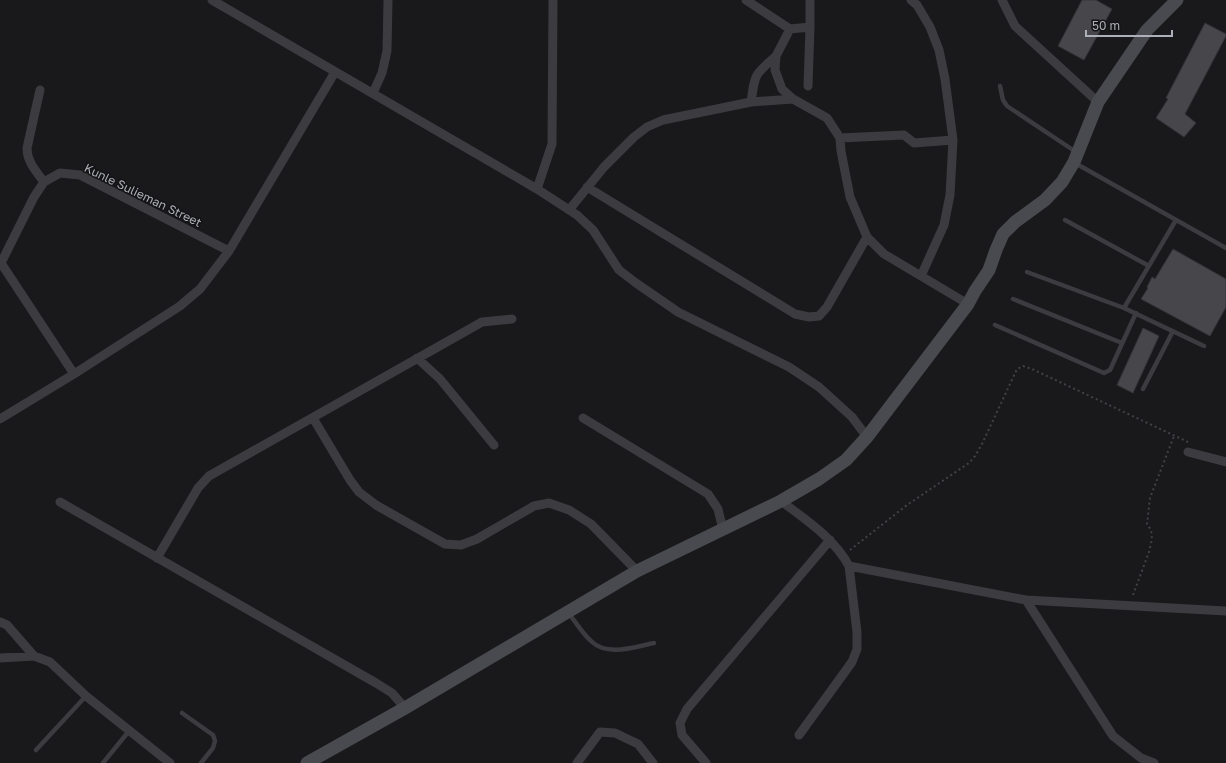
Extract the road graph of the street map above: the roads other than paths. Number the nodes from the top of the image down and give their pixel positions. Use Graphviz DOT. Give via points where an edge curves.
graph roads {
  1 [pos="212,0"];
  2 [pos="388,0"];
  3 [pos="553,0"];
  4 [pos="746,0"];
  5 [pos="810,0"];
  6 [pos="911,0"];
  7 [pos="1002,0"];
  8 [pos="1177,0"];
  9 [pos="810,27"];
  10 [pos="790,29"];
  11 [pos="776,56"];
  12 [pos="335,72"];
  13 [pos="808,86"];
  14 [pos="1000,86"];
  15 [pos="40,90"];
  16 [pos="373,93"];
  17 [pos="793,99"];
  18 [pos="751,102"];
  19 [pos="1098,102"];
  20 [pos="840,138"];
  21 [pos="953,140"];
  22 [pos="1076,158"];
  23 [pos="44,182"];
  24 [pos="587,187"];
  25 [pos="537,189"];
  26 [pos="569,210"];
  27 [pos="1065,220"];
  28 [pos="1176,220"];
  29 [pos="866,237"];
  30 [pos="1226,248"];
  31 [pos="229,251"];
  32 [pos="1,264"];
  33 [pos="1149,266"];
  34 [pos="1027,272"];
  35 [pos="921,276"];
  36 [pos="1013,300"];
  37 [pos="968,304"];
  38 [pos="1124,308"];
  39 [pos="1136,314"];
  40 [pos="512,319"];
  41 [pos="995,325"];
  42 [pos="1172,331"];
  43 [pos="1122,343"];
  44 [pos="1204,346"];
  45 [pos="417,358"];
  46 [pos="74,374"];
  47 [pos="1143,389"];
  48 [pos="313,418"];
  49 [pos="583,418"];
  50 [pos="0,419"];
  51 [pos="867,437"];
  52 [pos="494,445"];
  53 [pos="1188,452"];
  54 [pos="1226,462"];
  55 [pos="781,501"];
  56 [pos="60,502"];
  57 [pos="722,530"];
  58 [pos="830,540"];
  59 [pos="157,558"];
  60 [pos="849,566"];
  61 [pos="637,571"];
  62 [pos="1026,600"];
  63 [pos="1226,611"];
  64 [pos="568,612"];
  65 [pos="0,622"];
  66 [pos="654,643"];
  67 [pos="34,656"];
  68 [pos="0,658"];
  69 [pos="86,696"];
  70 [pos="405,708"];
  71 [pos="182,713"];
  72 [pos="129,731"];
  73 [pos="799,735"];
  74 [pos="36,750"];
  75 [pos="102,763"];
  76 [pos="170,763"];
  77 [pos="201,763"];
  78 [pos="307,763"];
  79 [pos="576,763"];
  80 [pos="653,763"];
  81 [pos="706,763"];
  82 [pos="1154,763"];
  1 -- 12 [label="street"];
  2 -- 16 [label="street" via="387,51"];
  3 -- 25 [label="street" via="552,144"];
  4 -- 10 [label="street"];
  5 -- 9 [label="street"];
  6 -- 21 [label="street" via="917,5 930,27 939,50"];
  7 -- 19 [label="street" via="1015,26"];
  8 -- 19 [label="street" via="1147,30"];
  9 -- 10 [label="street"];
  9 -- 13 [label="street"];
  10 -- 11 [label="street"];
  11 -- 17 [label="street" via="774,70 782,89"];
  11 -- 18 [label="street" via="754,78"];
  12 -- 16 [label="street"];
  12 -- 31 [label="street"];
  14 -- 22 [label="lane" via="1007,106"];
  15 -- 23 [label="street" via="27,155 30,164"];
  16 -- 25 [label="street"];
  17 -- 18 [label="street"];
  17 -- 20 [label="street" via="827,118"];
  18 -- 24 [label="street" via="663,120 647,128 634,137"];
  19 -- 22 [label="street"];
  20 -- 21 [label="street" via="904,135 914,144"];
  20 -- 29 [label="street" via="850,197"];
  21 -- 35 [label="street" via="950,195 944,225"];
  22 -- 28 [label="lane"];
  22 -- 37 [label="street" via="1062,182 1045,200 1003,234 989,270"];
  23 -- 31 [label="street, Kunle Sulieman Street" via="60,174 80,175"];
  23 -- 32 [label="street"];
  24 -- 26 [label="street"];
  24 -- 29 [label="street" via="795,314 819,316 827,307"];
  25 -- 26 [label="street"];
  26 -- 51 [label="street" via="592,230 619,270 678,312 789,367 819,387 852,417"];
  27 -- 33 [label="lane"];
  28 -- 30 [label="lane"];
  28 -- 33 [label="lane"];
  29 -- 35 [label="street" via="884,254"];
  31 -- 46 [label="street" via="200,289 180,306"];
  32 -- 46 [label="street"];
  33 -- 38 [label="lane"];
  34 -- 38 [label="lane"];
  35 -- 37 [label="street"];
  36 -- 43 [label="lane"];
  37 -- 51 [label="street"];
  38 -- 39 [label="lane"];
  39 -- 42 [label="lane"];
  39 -- 43 [label="lane"];
  40 -- 45 [label="street" via="482,322"];
  41 -- 43 [label="lane" via="1104,373 1110,370"];
  42 -- 44 [label="lane"];
  42 -- 47 [label="lane"];
  45 -- 48 [label="street"];
  45 -- 52 [label="street" via="440,379"];
  46 -- 50 [label="street"];
  48 -- 59 [label="street" via="209,476 198,488"];
  48 -- 61 [label="street" via="359,492 376,505 445,544 460,545 477,539 534,506 548,503 569,510 591,524"];
  49 -- 57 [label="street" via="708,494 718,509"];
  51 -- 55 [label="street" via="846,460 819,480"];
  53 -- 54 [label="street"];
  55 -- 57 [label="street"];
  55 -- 58 [label="street"];
  56 -- 59 [label="street"];
  57 -- 61 [label="street"];
  58 -- 60 [label="street"];
  58 -- 81 [label="street" via="687,709 680,723 682,735"];
  59 -- 70 [label="street" via="376,683 392,693"];
  60 -- 62 [label="street"];
  60 -- 73 [label="street" via="857,649 852,662"];
  61 -- 64 [label="street"];
  62 -- 63 [label="street"];
  62 -- 82 [label="street" via="1113,736 1141,758"];
  64 -- 66 [label="lane" via="590,640 604,649 615,650"];
  64 -- 70 [label="street"];
  65 -- 67 [label="street" via="7,625"];
  67 -- 68 [label="street"];
  67 -- 69 [label="street" via="50,662"];
  69 -- 72 [label="street"];
  69 -- 74 [label="lane"];
  70 -- 78 [label="street"];
  71 -- 77 [label="lane" via="213,735 213,748"];
  72 -- 75 [label="lane"];
  72 -- 76 [label="street"];
  79 -- 80 [label="street" via="600,732 615,733 638,744"];
}
